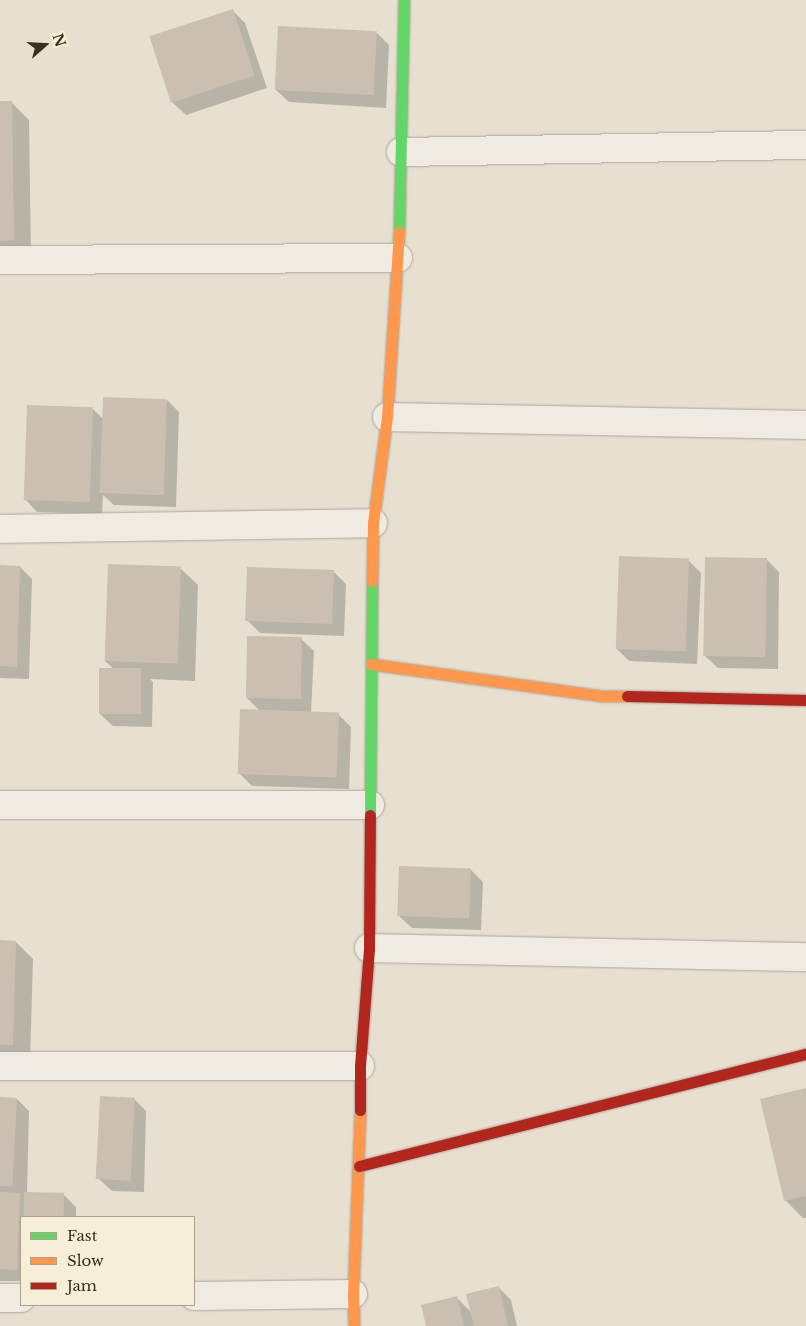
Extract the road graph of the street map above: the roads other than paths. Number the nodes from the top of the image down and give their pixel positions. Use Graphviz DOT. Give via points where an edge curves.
graph roads {
  1 [pos="404,0"];
  2 [pos="806,145"];
  3 [pos="401,152"];
  4 [pos="398,258"];
  5 [pos="0,260"];
  6 [pos="387,418"];
  7 [pos="806,425"];
  8 [pos="372,523"];
  9 [pos="0,529"];
  10 [pos="371,664"];
  11 [pos="806,700"];
  12 [pos="370,805"];
  13 [pos="0,806"];
  14 [pos="369,948"];
  15 [pos="806,957"];
  16 [pos="806,1054"];
  17 [pos="0,1066"];
  18 [pos="360,1066"];
  19 [pos="359,1166"];
  20 [pos="353,1294"];
  21 [pos="195,1296"];
  22 [pos="0,1298"];
  23 [pos="20,1298"];
  24 [pos="354,1326"];
  1 -- 3 [label="street"];
  2 -- 3 [label="street"];
  3 -- 4 [label="street"];
  4 -- 5 [label="street"];
  4 -- 6 [label="street"];
  6 -- 7 [label="street"];
  6 -- 8 [label="street"];
  8 -- 9 [label="street"];
  8 -- 10 [label="street"];
  10 -- 11 [label="street" via="603,696"];
  10 -- 12 [label="street"];
  12 -- 13 [label="street"];
  12 -- 14 [label="street"];
  14 -- 15 [label="street"];
  14 -- 18 [label="street"];
  16 -- 19 [label="street"];
  17 -- 18 [label="street"];
  18 -- 19 [label="street"];
  19 -- 20 [label="street"];
  20 -- 21 [label="street"];
  20 -- 24 [label="street"];
  22 -- 23 [label="street"];
}
